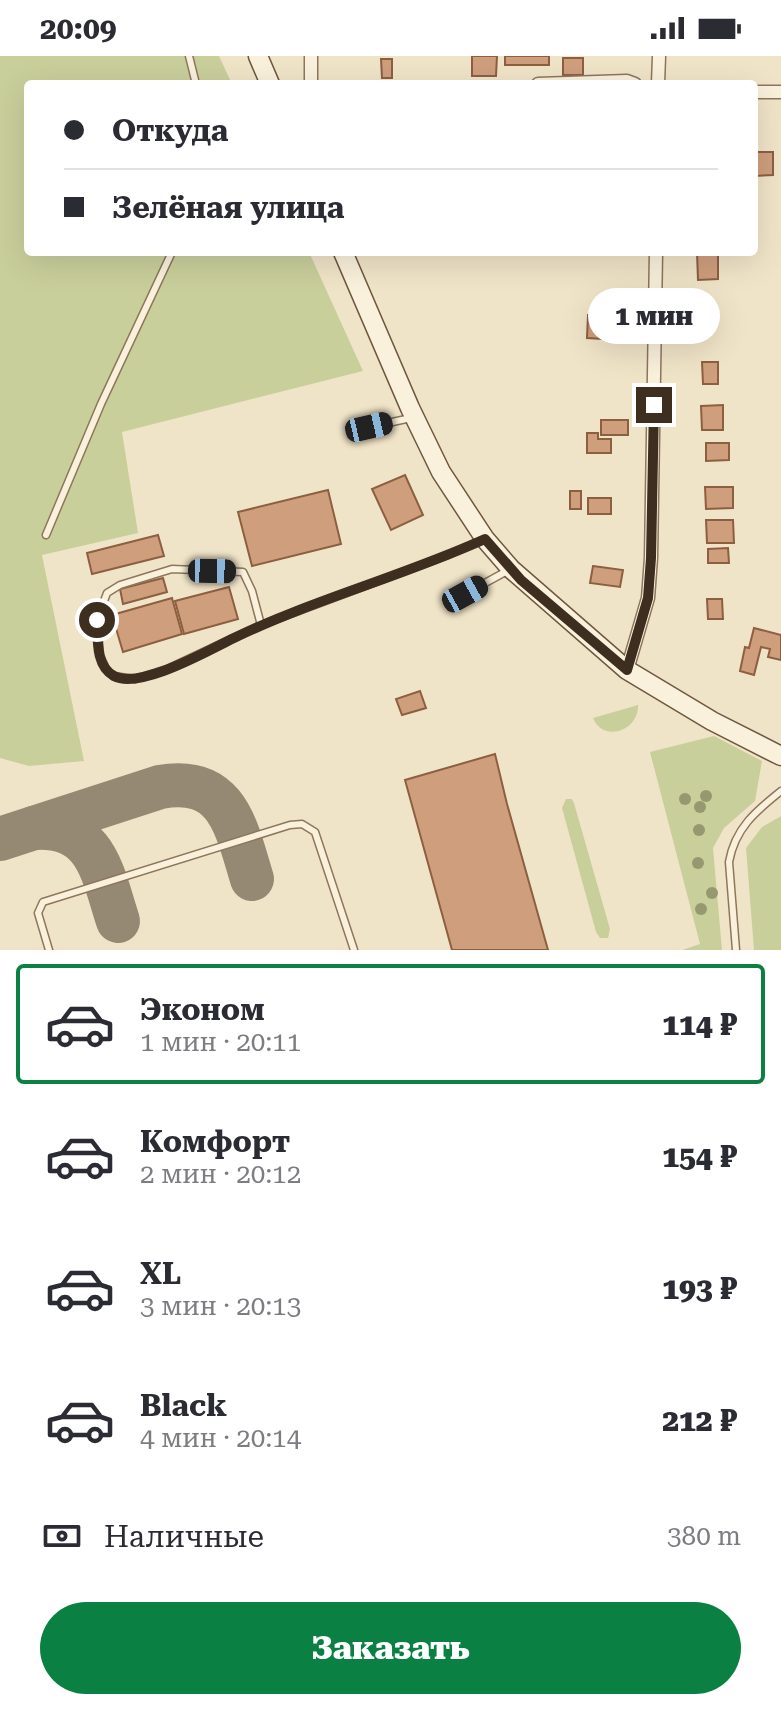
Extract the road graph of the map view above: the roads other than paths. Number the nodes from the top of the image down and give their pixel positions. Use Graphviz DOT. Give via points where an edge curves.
graph roads {
  1 [pos="189,56"];
  2 [pos="258,56"];
  3 [pos="311,56"];
  4 [pos="659,56"];
  5 [pos="195,80"];
  6 [pos="268,80"];
  7 [pos="311,80"];
  8 [pos="658,80"];
  9 [pos="758,92"];
  10 [pos="781,92"];
  11 [pos="170,256"];
  12 [pos="345,256"];
  13 [pos="656,256"];
  14 [pos="414,417"];
  15 [pos="369,427"];
  16 [pos="46,535"];
  17 [pos="485,539"];
  18 [pos="511,569"];
  19 [pos="465,594"];
  20 [pos="261,625"];
  21 [pos="627,670"];
  22 [pos="781,756"];
  23 [pos="781,791"];
  24 [pos="49,950"];
  25 [pos="354,950"];
  26 [pos="736,950"];
  1 -- 5 [label="lane"];
  2 -- 6 [label="main road"];
  3 -- 7 [label="street"];
  4 -- 8 [label="street"];
  9 -- 10 [label="street"];
  11 -- 16 [label="lane"];
  12 -- 14 [label="main road"];
  13 -- 21 [label="street" via="651,558 648,598"];
  14 -- 15 [label="lane"];
  14 -- 17 [label="main road" via="441,472"];
  17 -- 18 [label="main road"];
  17 -- 20 [label="lane"];
  18 -- 19 [label="lane"];
  18 -- 21 [label="main road"];
  20 -- 20 [label="lane" via="135,679 113,676 106,669 97,620 107,593 172,569 243,572"];
  21 -- 22 [label="main road"];
  23 -- 26 [label="lane" via="749,817 731,849"];
  24 -- 25 [label="lane" via="38,913 43,902 302,824 315,832"];
}
